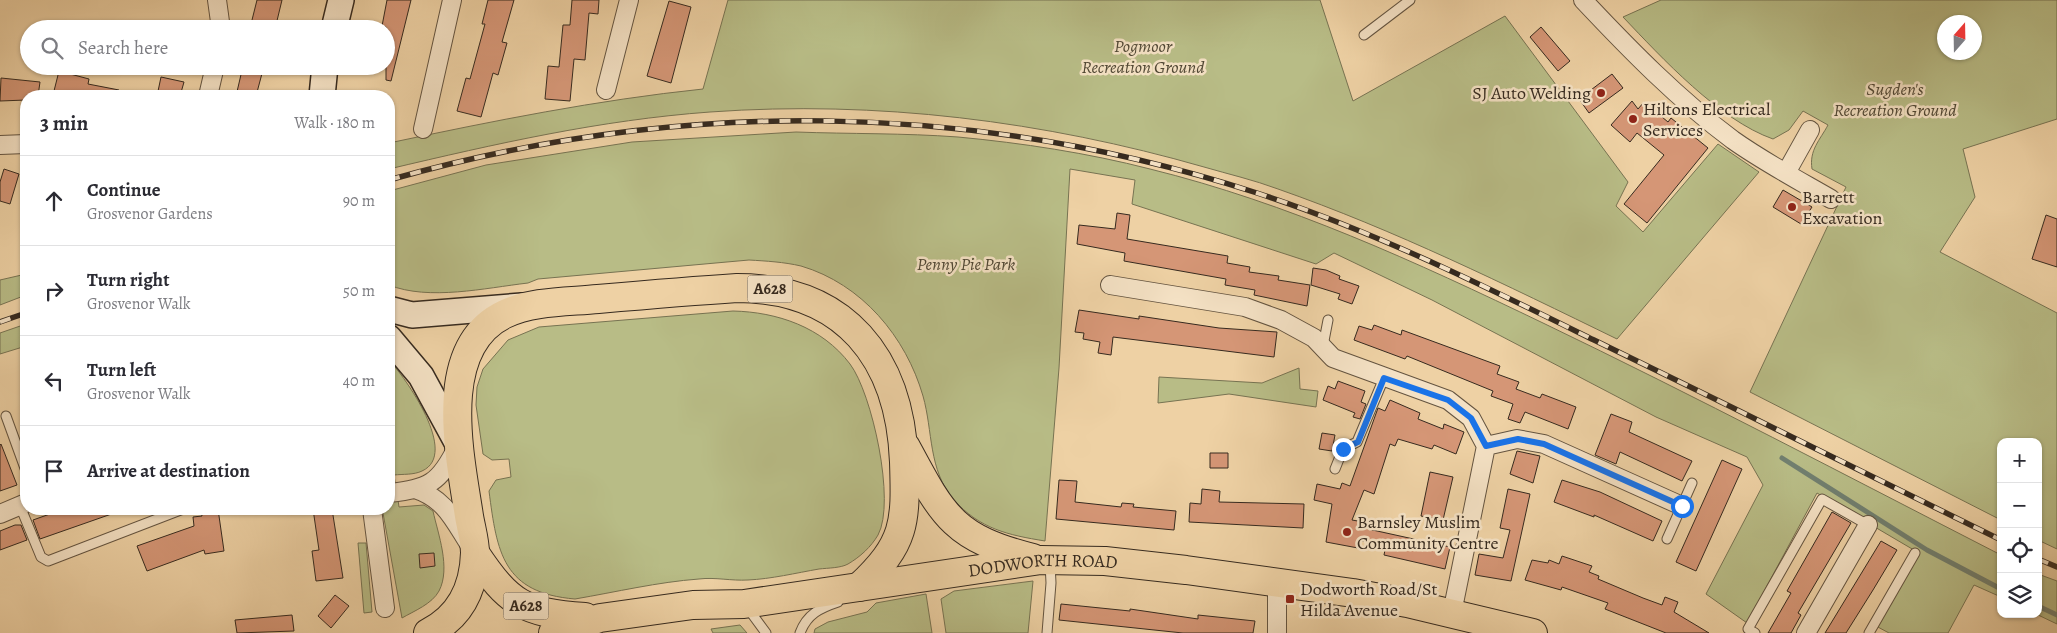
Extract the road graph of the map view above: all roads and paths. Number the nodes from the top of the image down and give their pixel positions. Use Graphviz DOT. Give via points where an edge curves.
graph roads {
  1 [pos="218,0"];
  2 [pos="341,0"];
  3 [pos="452,0"];
  4 [pos="629,0"];
  5 [pos="1410,0"];
  6 [pos="1583,0"];
  7 [pos="220,20"];
  8 [pos="336,20"];
  9 [pos="1364,36"];
  10 [pos="212,75"];
  11 [pos="324,75"];
  12 [pos="209,90"];
  13 [pos="323,90"];
  14 [pos="606,90"];
  15 [pos="423,129"];
  16 [pos="1810,130"];
  17 [pos="20,144"];
  18 [pos="0,145"];
  19 [pos="1786,173"];
  20 [pos="1831,199"];
  21 [pos="1110,285"];
  22 [pos="551,303"];
  23 [pos="395,310"];
  24 [pos="1328,320"];
  25 [pos="395,345"];
  26 [pos="1322,349"];
  27 [pos="1384,378"];
  28 [pos="6,416"];
  29 [pos="903,441"];
  30 [pos="458,444"];
  31 [pos="1486,446"];
  32 [pos="20,454"];
  33 [pos="1335,469"];
  34 [pos="1692,483"];
  35 [pos="415,490"];
  36 [pos="395,492"];
  37 [pos="20,506"];
  38 [pos="1682,506"];
  39 [pos="0,514"];
  40 [pos="26,515"];
  41 [pos="167,515"];
  42 [pos="373,515"];
  43 [pos="1868,525"];
  44 [pos="1667,539"];
  45 [pos="475,553"];
  46 [pos="1915,553"];
  47 [pos="1046,560"];
  48 [pos="1277,583"];
  49 [pos="858,587"];
  50 [pos="744,604"];
  51 [pos="385,608"];
  52 [pos="1452,613"];
  53 [pos="600,618"];
  54 [pos="1524,632"];
  55 [pos="428,633"];
  56 [pos="553,633"];
  57 [pos="766,633"];
  58 [pos="800,633"];
  59 [pos="1047,633"];
  60 [pos="1277,633"];
  61 [pos="1755,633"];
  62 [pos="1806,633"];
  63 [pos="1869,633"];
  1 -- 7 [label="street"];
  2 -- 8 [label="street"];
  3 -- 15 [label="street"];
  4 -- 14 [label="street"];
  5 -- 9 [label="lane"];
  6 -- 19 [label="street" via="1677,94 1734,140"];
  10 -- 12 [label="street"];
  11 -- 13 [label="street"];
  16 -- 19 [label="street"];
  17 -- 18 [label="street"];
  19 -- 20 [label="street"];
  21 -- 26 [label="street" via="1245,307 1281,320 1314,338"];
  22 -- 23 [label="street" via="420,315"];
  22 -- 29 [label="highway, A628" via="737,288 776,290 808,299 847,323 870,346 893,392"];
  22 -- 30 [label="highway, A628" via="503,315 481,332 460,376"];
  24 -- 26 [label="lane"];
  25 -- 30 [label="street" via="422,376"];
  26 -- 27 [label="street" via="1333,358"];
  27 -- 31 [label="street" via="1448,400 1471,418"];
  27 -- 33 [label="lane" via="1364,432 1358,442 1343,449"];
  28 -- 32 [label="lane"];
  29 -- 47 [label="highway, A628" via="942,510 955,524 993,546"];
  29 -- 49 [label="highway, A628" via="904,514 901,530 890,554"];
  30 -- 35 [label="street" via="446,471"];
  30 -- 45 [label="highway, A628"];
  31 -- 38 [label="street" via="1518,439 1544,444"];
  31 -- 52 [label="street"];
  34 -- 38 [label="lane"];
  35 -- 36 [label="street"];
  35 -- 45 [label="street" via="436,498 444,506"];
  37 -- 39 [label="street"];
  38 -- 44 [label="lane"];
  40 -- 41 [label="lane" via="40,557 48,561"];
  42 -- 51 [label="street"];
  43 -- 61 [label="lane" via="1822,499 1748,629"];
  43 -- 62 [label="street"];
  45 -- 53 [label="highway, A628" via="494,582 530,609 550,615"];
  45 -- 55 [label="highway, A628" via="470,581 459,608 442,626"];
  46 -- 63 [label="lane"];
  47 -- 48 [label="highway, DODWORTH ROAD / A628" via="1105,561"];
  47 -- 49 [label="highway, DODWORTH ROAD / A628"];
  47 -- 59 [label="lane" via="1051,583"];
  48 -- 52 [label="highway, DODWORTH ROAD / A628" via="1353,593"];
  48 -- 60 [label="street"];
  49 -- 50 [label="highway, DODWORTH ROAD / A628"];
  49 -- 58 [label="lane" via="849,597 820,609 808,618"];
  50 -- 53 [label="highway, DODWORTH ROAD / A628" via="693,605"];
  50 -- 57 [label="lane"];
  52 -- 54 [label="highway, DODWORTH ROAD / A628"];
  53 -- 56 [label="highway, DODWORTH ROAD / A628"];
}
